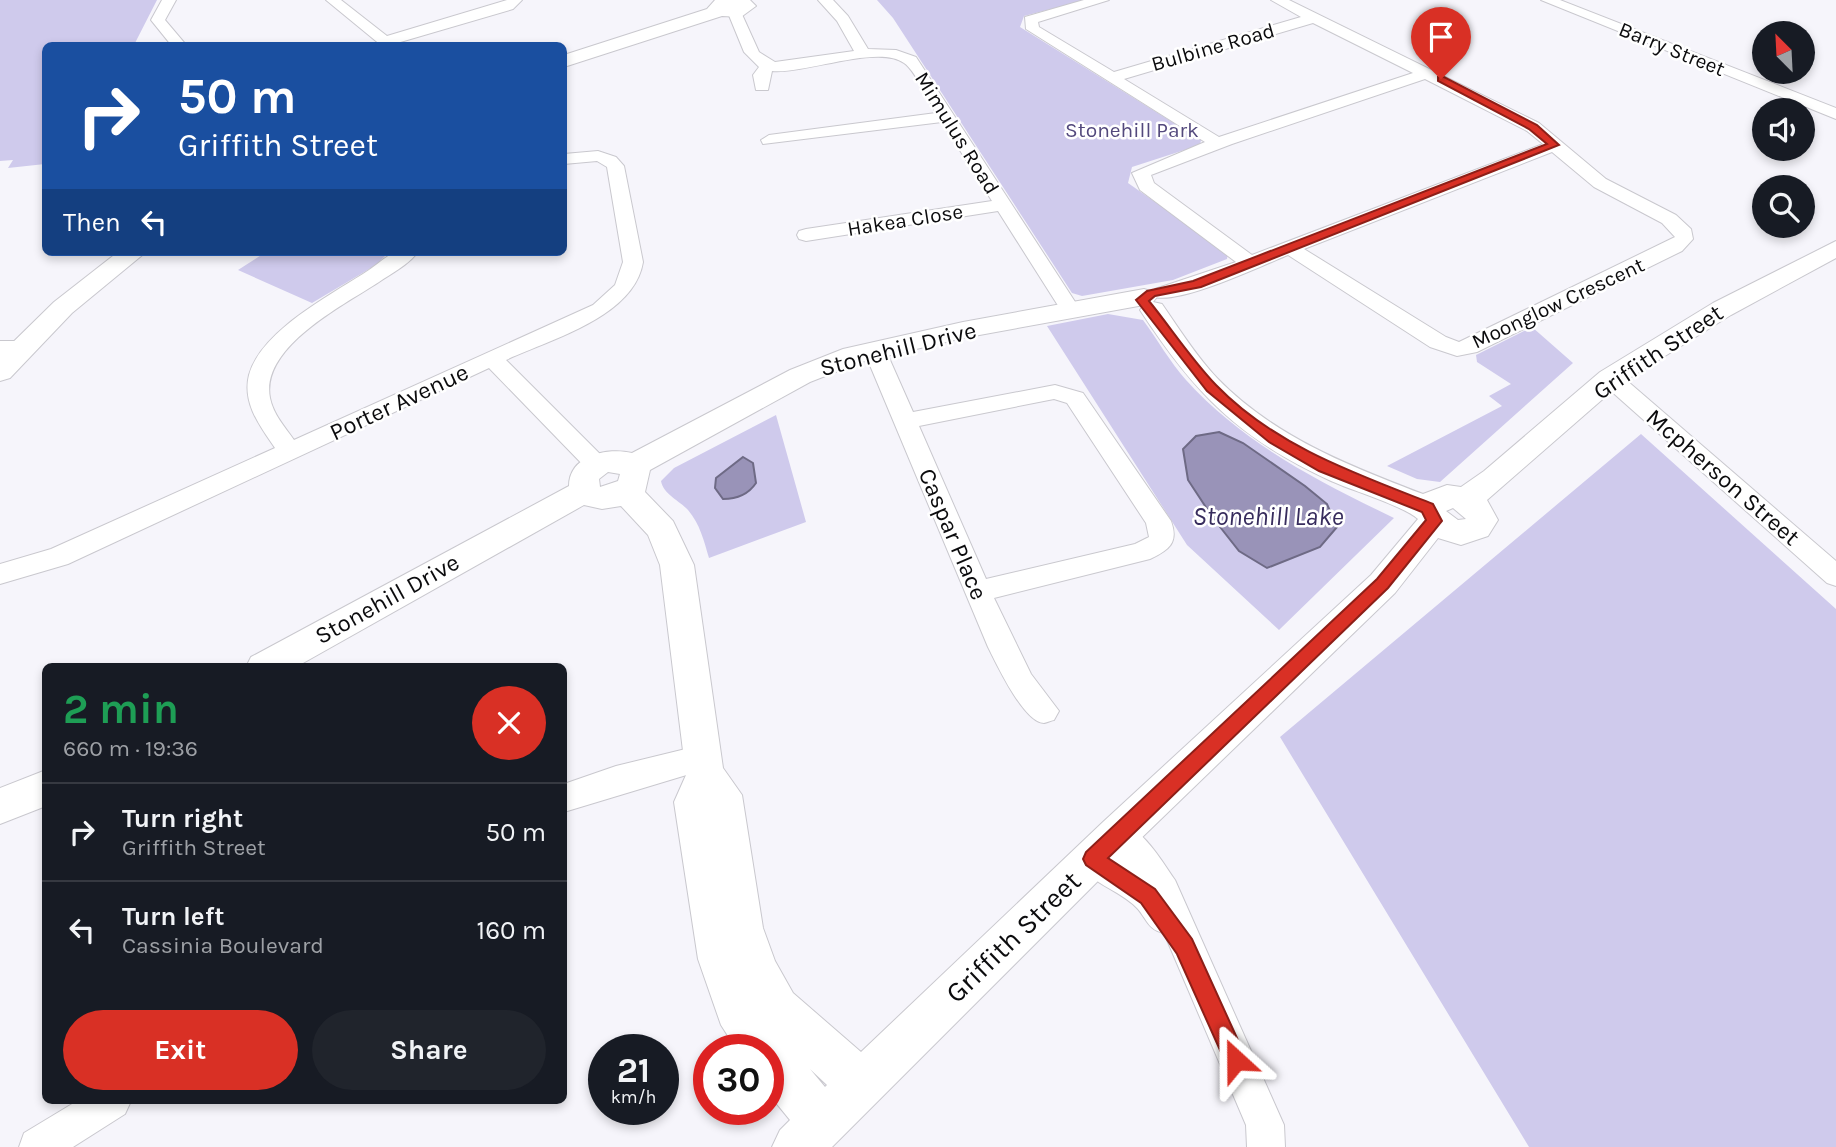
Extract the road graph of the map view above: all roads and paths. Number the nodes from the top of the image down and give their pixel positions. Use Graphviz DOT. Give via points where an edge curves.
graph roads {
  1 [pos="169,0"];
  2 [pos="333,0"];
  3 [pos="515,0"];
  4 [pos="825,0"];
  5 [pos="1101,0"];
  6 [pos="1278,0"];
  7 [pos="1548,0"];
  8 [pos="734,5"];
  9 [pos="1314,18"];
  10 [pos="177,42"];
  11 [pos="388,42"];
  12 [pos="392,42"];
  13 [pos="864,55"];
  14 [pos="567,60"];
  15 [pos="768,65"];
  16 [pos="1429,73"];
  17 [pos="1112,77"];
  18 [pos="762,87"];
  19 [pos="1836,114"];
  20 [pos="947,116"];
  21 [pos="769,140"];
  22 [pos="1218,143"];
  23 [pos="1554,145"];
  24 [pos="567,159"];
  25 [pos="1003,205"];
  26 [pos="806,235"];
  27 [pos="1290,248"];
  28 [pos="1836,248"];
  29 [pos="128,256"];
  30 [pos="403,256"];
  31 [pos="1251,264"];
  32 [pos="1196,284"];
  33 [pos="1159,303"];
  34 [pos="1071,311"];
  35 [pos="11,348"];
  36 [pos="875,351"];
  37 [pos="492,359"];
  38 [pos="0,372"];
  39 [pos="1610,378"];
  40 [pos="906,421"];
  41 [pos="290,451"];
  42 [pos="590,478"];
  43 [pos="630,479"];
  44 [pos="1451,511"];
  45 [pos="0,574"];
  46 [pos="1836,576"];
  47 [pos="977,592"];
  48 [pos="271,663"];
  49 [pos="1044,711"];
  50 [pos="704,767"];
  51 [pos="42,789"];
  52 [pos="567,796"];
  53 [pos="0,806"];
  54 [pos="1105,847"];
  55 [pos="1185,947"];
  56 [pos="753,1034"];
  57 [pos="861,1084"];
  58 [pos="784,1086"];
  59 [pos="107,1104"];
  60 [pos="809,1134"];
  61 [pos="38,1147"];
  62 [pos="1266,1147"];
  1 -- 10 [label="street" via="158,20"];
  2 -- 11 [label="street"];
  3 -- 12 [label="street"];
  4 -- 13 [label="street" via="843,19"];
  5 -- 17 [label="street" via="1030,20 1033,29"];
  6 -- 9 [label="street"];
  7 -- 19 [label="street, Barry Street"];
  8 -- 14 [label="street"];
  8 -- 15 [label="street" via="756,58"];
  9 -- 16 [label="street"];
  9 -- 17 [label="street, Bulbine Road"];
  13 -- 15 [label="street, Mimulus Road"];
  13 -- 20 [label="street, Mimulus Road" via="894,54 911,60"];
  15 -- 18 [label="street" via="761,75"];
  16 -- 22 [label="street"];
  16 -- 23 [label="street" via="1533,127"];
  17 -- 22 [label="street"];
  20 -- 21 [label="street"];
  20 -- 25 [label="street, Mimulus Road"];
  22 -- 31 [label="street" via="1141,173 1146,186"];
  23 -- 27 [label="street"];
  23 -- 27 [label="street, Moonglow Crescent" via="1600,183 1680,227 1684,239 1457,349 1438,342"];
  24 -- 37 [label="street, Porter Avenue" via="601,156 615,166 633,262 631,276 625,290 600,309"];
  25 -- 26 [label="street, Hakea Close"];
  25 -- 34 [label="street, Mimulus Road"];
  27 -- 31 [label="street"];
  28 -- 39 [label="street, Griffith Street" via="1722,309"];
  29 -- 35 [label="street"];
  30 -- 41 [label="street" via="311,316 268,360 258,391 262,409"];
  31 -- 32 [label="street"];
  32 -- 33 [label="street"];
  33 -- 34 [label="street, Stonehill Drive"];
  33 -- 44 [label="street" via="1183,356 1211,388 1274,439 1324,467"];
  34 -- 36 [label="street, Stonehill Drive"];
  35 -- 38 [label="street"];
  36 -- 40 [label="street, Caspar Place"];
  36 -- 43 [label="street, Stonehill Drive" via="800,376"];
  37 -- 41 [label="street, Porter Avenue"];
  37 -- 42 [label="street"];
  39 -- 44 [label="street, Griffith Street" via="1495,479"];
  39 -- 46 [label="street, Mcpherson Street"];
  40 -- 47 [label="street, Caspar Place"];
  40 -- 47 [label="street" via="1055,392 1075,398 1163,534 1160,543 1141,552"];
  41 -- 45 [label="street, Porter Avenue" via="59,557"];
  42 -- 43 [label="street" via="598,498"];
  42 -- 48 [label="street, Stonehill Drive"];
  43 -- 50 [label="street" via="662,529 677,565"];
  44 -- 54 [label="street, Griffith Street" via="1382,584"];
  47 -- 49 [label="street, Caspar Place" via="1021,681"];
  50 -- 52 [label="street"];
  50 -- 56 [label="street" via="694,802 720,959 737,1009"];
  50 -- 57 [label="street" via="722,795 742,928 757,972 777,1009"];
  51 -- 53 [label="street"];
  54 -- 55 [label="street"];
  54 -- 57 [label="street, Griffith Street"];
  55 -- 62 [label="street" via="1265,1125"];
  57 -- 60 [label="street, Griffith Street"];
  58 -- 60 [label="street"];
  59 -- 61 [label="street"];
}
